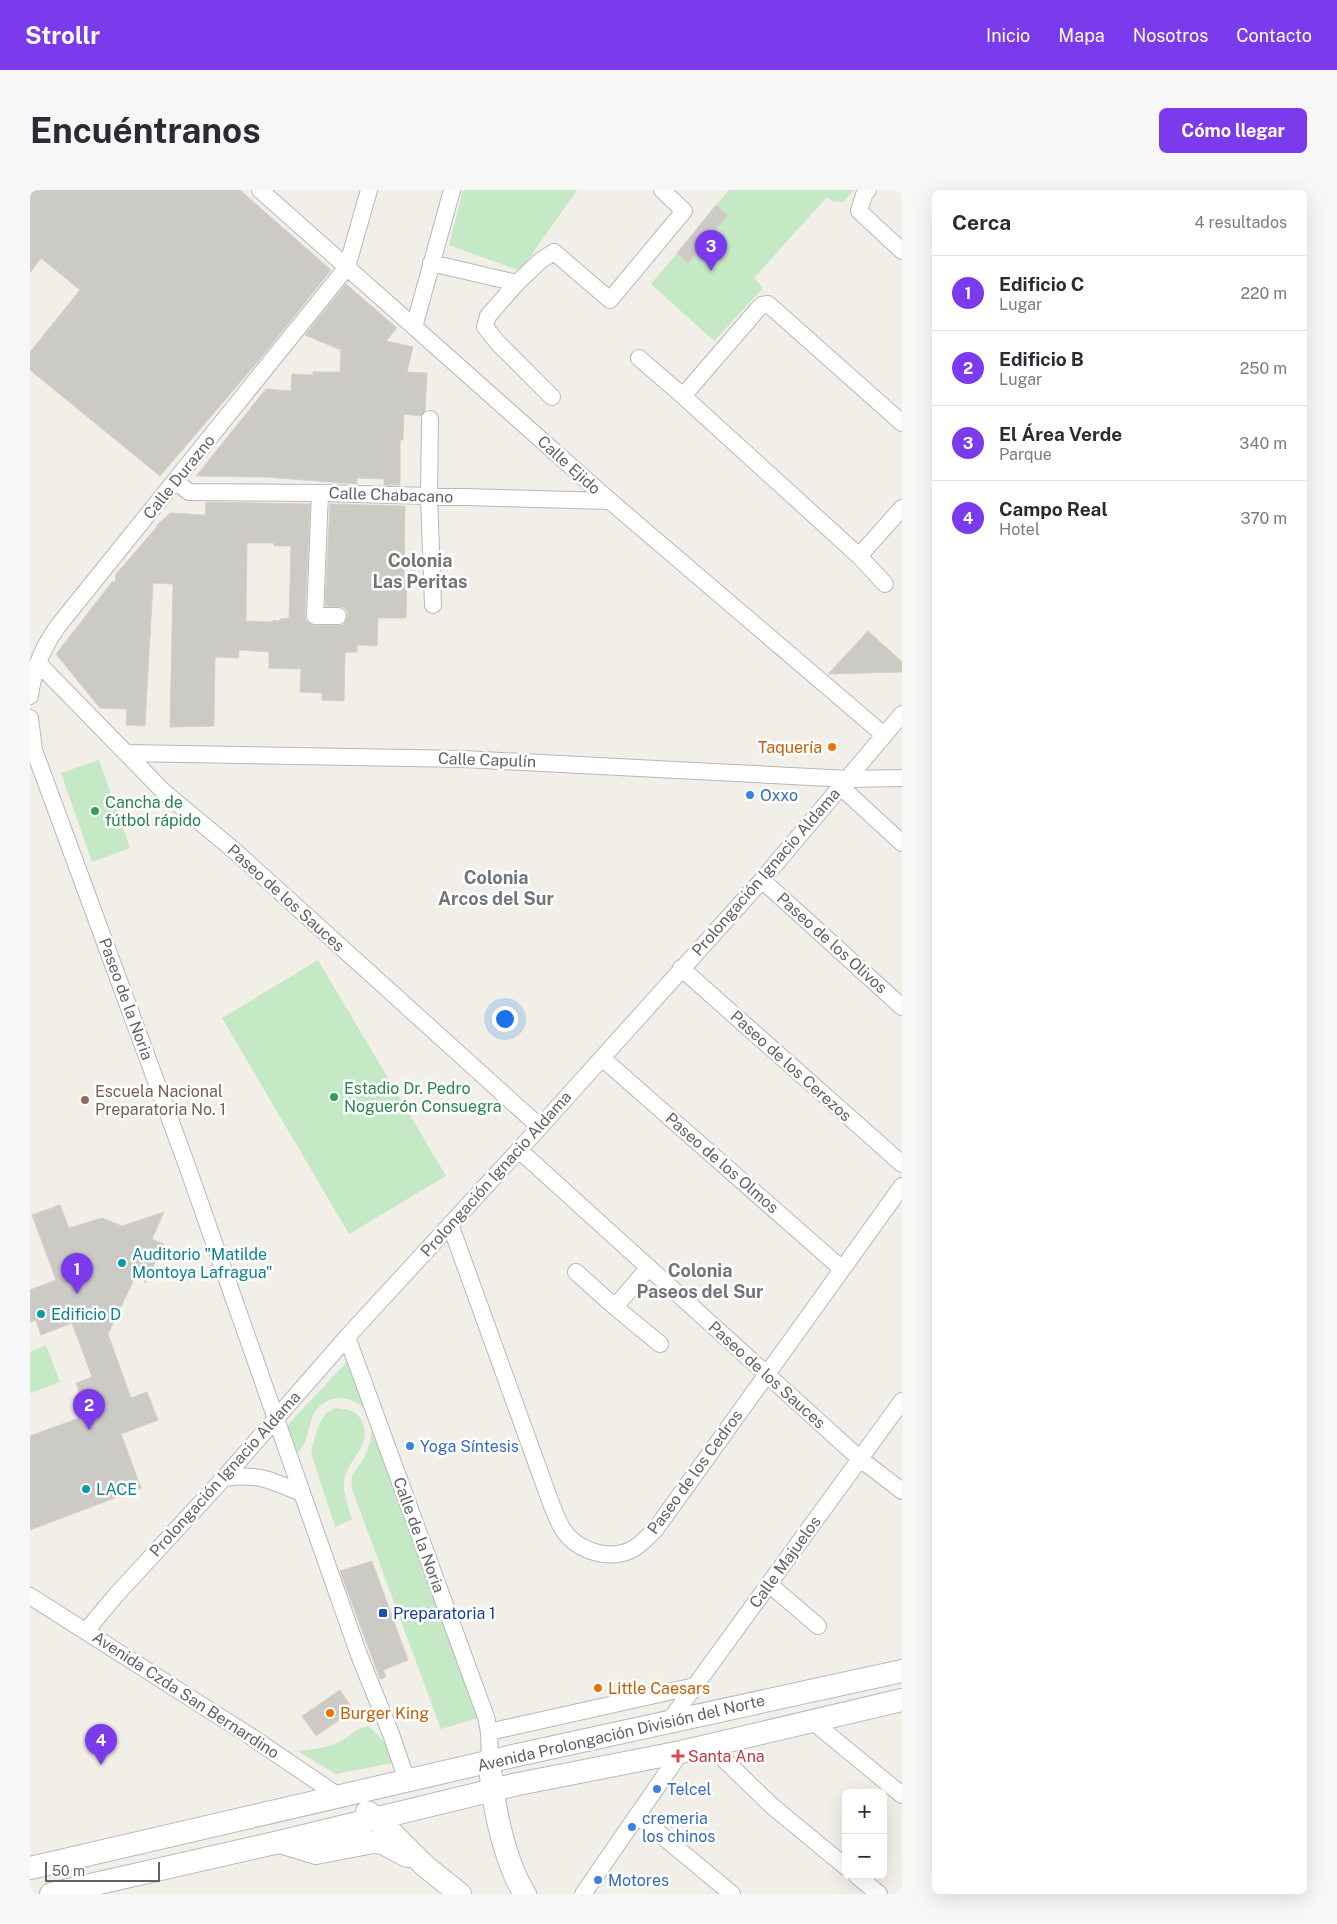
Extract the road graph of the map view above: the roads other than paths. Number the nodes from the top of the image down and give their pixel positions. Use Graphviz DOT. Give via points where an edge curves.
graph roads {
  1 [pos="260,190"];
  2 [pos="369,190"];
  3 [pos="452,190"];
  4 [pos="662,190"];
  5 [pos="868,190"];
  6 [pos="902,251"];
  7 [pos="431,263"];
  8 [pos="347,267"];
  9 [pos="517,283"];
  10 [pos="414,327"];
  11 [pos="639,358"];
  12 [pos="683,396"];
  13 [pos="552,397"];
  14 [pos="430,419"];
  15 [pos="902,423"];
  16 [pos="176,482"];
  17 [pos="320,492"];
  18 [pos="429,496"];
  19 [pos="610,501"];
  20 [pos="902,508"];
  21 [pos="859,556"];
  22 [pos="884,584"];
  23 [pos="432,604"];
  24 [pos="338,616"];
  25 [pos="38,663"];
  26 [pos="30,696"];
  27 [pos="902,714"];
  28 [pos="30,718"];
  29 [pos="884,735"];
  30 [pos="126,753"];
  31 [pos="902,778"];
  32 [pos="845,783"];
  33 [pos="902,843"];
  34 [pos="762,880"];
  35 [pos="681,968"];
  36 [pos="902,1007"];
  37 [pos="602,1058"];
  38 [pos="540,1127"];
  39 [pos="519,1150"];
  40 [pos="902,1164"];
  41 [pos="902,1186"];
  42 [pos="450,1224"];
  43 [pos="649,1267"];
  44 [pos="842,1269"];
  45 [pos="576,1272"];
  46 [pos="615,1307"];
  47 [pos="347,1337"];
  48 [pos="660,1344"];
  49 [pos="766,1375"];
  50 [pos="900,1410"];
  51 [pos="275,1419"];
  52 [pos="860,1458"];
  53 [pos="224,1478"];
  54 [pos="902,1491"];
  55 [pos="301,1493"];
  56 [pos="769,1584"];
  57 [pos="30,1596"];
  58 [pos="818,1626"];
  59 [pos="86,1630"];
  60 [pos="902,1671"];
  61 [pos="695,1686"];
  62 [pos="902,1700"];
  63 [pos="812,1721"];
  64 [pos="668,1723"];
  65 [pos="489,1732"];
  66 [pos="709,1745"];
  67 [pos="682,1752"];
  68 [pos="490,1762"];
  69 [pos="407,1781"];
  70 [pos="492,1790"];
  71 [pos="902,1795"];
  72 [pos="340,1797"];
  73 [pos="637,1815"];
  74 [pos="377,1818"];
  75 [pos="279,1842"];
  76 [pos="78,1857"];
  77 [pos="842,1864"];
  78 [pos="425,1866"];
  79 [pos="30,1868"];
  80 [pos="861,1879"];
  81 [pos="80,1887"];
  82 [pos="51,1894"];
  83 [pos="460,1894"];
  84 [pos="525,1894"];
  85 [pos="583,1894"];
  86 [pos="732,1894"];
  87 [pos="879,1894"];
  1 -- 8 [label="street, Calle Ejido"];
  2 -- 8 [label="street"];
  3 -- 7 [label="street"];
  4 -- 9 [label="street" via="684,212 610,300 554,252"];
  5 -- 6 [label="street" via="859,211"];
  7 -- 9 [label="street"];
  7 -- 10 [label="street"];
  8 -- 10 [label="street, Calle Ejido"];
  8 -- 16 [label="street, Calle Durazno"];
  9 -- 13 [label="street" via="488,316 485,327"];
  10 -- 19 [label="street, Calle Ejido"];
  11 -- 12 [label="street"];
  12 -- 15 [label="street" via="758,309 768,304"];
  12 -- 21 [label="street"];
  14 -- 18 [label="street"];
  16 -- 17 [label="street, Calle Chabacano" via="189,492"];
  16 -- 25 [label="street, Calle Durazno" via="58,626"];
  17 -- 18 [label="street, Calle Chabacano"];
  17 -- 24 [label="street" via="315,616"];
  18 -- 19 [label="street, Calle Chabacano"];
  18 -- 23 [label="street"];
  19 -- 29 [label="street, Calle Ejido"];
  20 -- 21 [label="street"];
  21 -- 22 [label="street"];
  25 -- 26 [label="street, Calle Durazno"];
  25 -- 30 [label="street, Paseo de los Sauces"];
  27 -- 29 [label="street, Prolongación Ignacio Aldama"];
  28 -- 51 [label="street, Paseo de la Noria" via="34,750 185,1160"];
  29 -- 32 [label="street, Prolongación Ignacio Aldama"];
  30 -- 32 [label="street, Calle Capulín" via="464,759"];
  30 -- 38 [label="street, Paseo de los Sauces" via="164,792 236,852"];
  31 -- 32 [label="street, Calle Capulín"];
  32 -- 33 [label="street"];
  32 -- 34 [label="street, Prolongación Ignacio Aldama"];
  34 -- 35 [label="street, Prolongación Ignacio Aldama"];
  34 -- 36 [label="street, Paseo de los Olivos"];
  35 -- 37 [label="street, Prolongación Ignacio Aldama"];
  35 -- 40 [label="street, Paseo de los Cerezos"];
  37 -- 38 [label="street, Prolongación Ignacio Aldama"];
  37 -- 44 [label="street, Paseo de los Olmos"];
  38 -- 39 [label="street, Prolongación Ignacio Aldama"];
  39 -- 42 [label="street, Prolongación Ignacio Aldama"];
  39 -- 43 [label="street, Paseo de los Sauces"];
  41 -- 44 [label="street, Paseo de los Cedros"];
  42 -- 47 [label="street, Prolongación Ignacio Aldama"];
  42 -- 49 [label="street, Paseo de los Cedros" via="552,1506 562,1529 587,1550 609,1554 632,1550 656,1530"];
  43 -- 46 [label="street"];
  43 -- 49 [label="street, Paseo de los Sauces"];
  44 -- 49 [label="street, Paseo de los Cedros"];
  45 -- 46 [label="street"];
  46 -- 48 [label="street"];
  47 -- 51 [label="street, Prolongación Ignacio Aldama"];
  47 -- 65 [label="street, Calle de la Noria"];
  49 -- 52 [label="street, Paseo de los Sauces"];
  50 -- 52 [label="street, Calle Majuelos"];
  51 -- 53 [label="street, Prolongación Ignacio Aldama"];
  51 -- 55 [label="street"];
  52 -- 54 [label="street, Paseo de los Sauces"];
  52 -- 56 [label="street, Calle Majuelos"];
  53 -- 55 [label="street" via="259,1477"];
  53 -- 59 [label="street, Prolongación Ignacio Aldama"];
  55 -- 69 [label="street"];
  56 -- 58 [label="street"];
  56 -- 61 [label="street, Calle Majuelos"];
  57 -- 59 [label="street, Avenida Czda San Bernardino"];
  59 -- 72 [label="street, Avenida Czda San Bernardino"];
  60 -- 64 [label="main road, Avenida Prolongación División del Norte"];
  61 -- 64 [label="street, Calle Majuelos"];
  61 -- 65 [label="street"];
  62 -- 63 [label="main road, Avenida Prolongación División del Norte"];
  63 -- 66 [label="main road, Avenida Prolongación División del Norte"];
  63 -- 71 [label="street"];
  64 -- 68 [label="main road, Avenida Prolongación División del Norte"];
  65 -- 68 [label="street, Calle de la Noria"];
  66 -- 67 [label="main road, Avenida Prolongación División del Norte"];
  66 -- 77 [label="street" via="772,1806"];
  67 -- 70 [label="main road, Avenida Prolongación División del Norte"];
  67 -- 73 [label="street"];
  68 -- 69 [label="main road, Avenida Prolongación División del Norte"];
  68 -- 70 [label="main road"];
  69 -- 72 [label="main road, Avenida Prolongación División del Norte"];
  70 -- 74 [label="main road, Avenida Prolongación División del Norte"];
  70 -- 84 [label="main road" via="494,1808 516,1881"];
  72 -- 74 [label="main road"];
  72 -- 76 [label="main road, Avenida Prolongación División del Norte"];
  73 -- 85 [label="street"];
  73 -- 86 [label="street"];
  74 -- 75 [label="main road, Avenida Prolongación División del Norte"];
  74 -- 78 [label="main road"];
  75 -- 78 [label="main road" via="316,1853 378,1842"];
  75 -- 81 [label="main road, Avenida Prolongación División del Norte"];
  76 -- 79 [label="main road, Avenida Prolongación División del Norte"];
  76 -- 81 [label="main road"];
  78 -- 83 [label="main road"];
  80 -- 87 [label="street"];
  81 -- 82 [label="main road, Avenida Prolongación División del Norte"];
}
